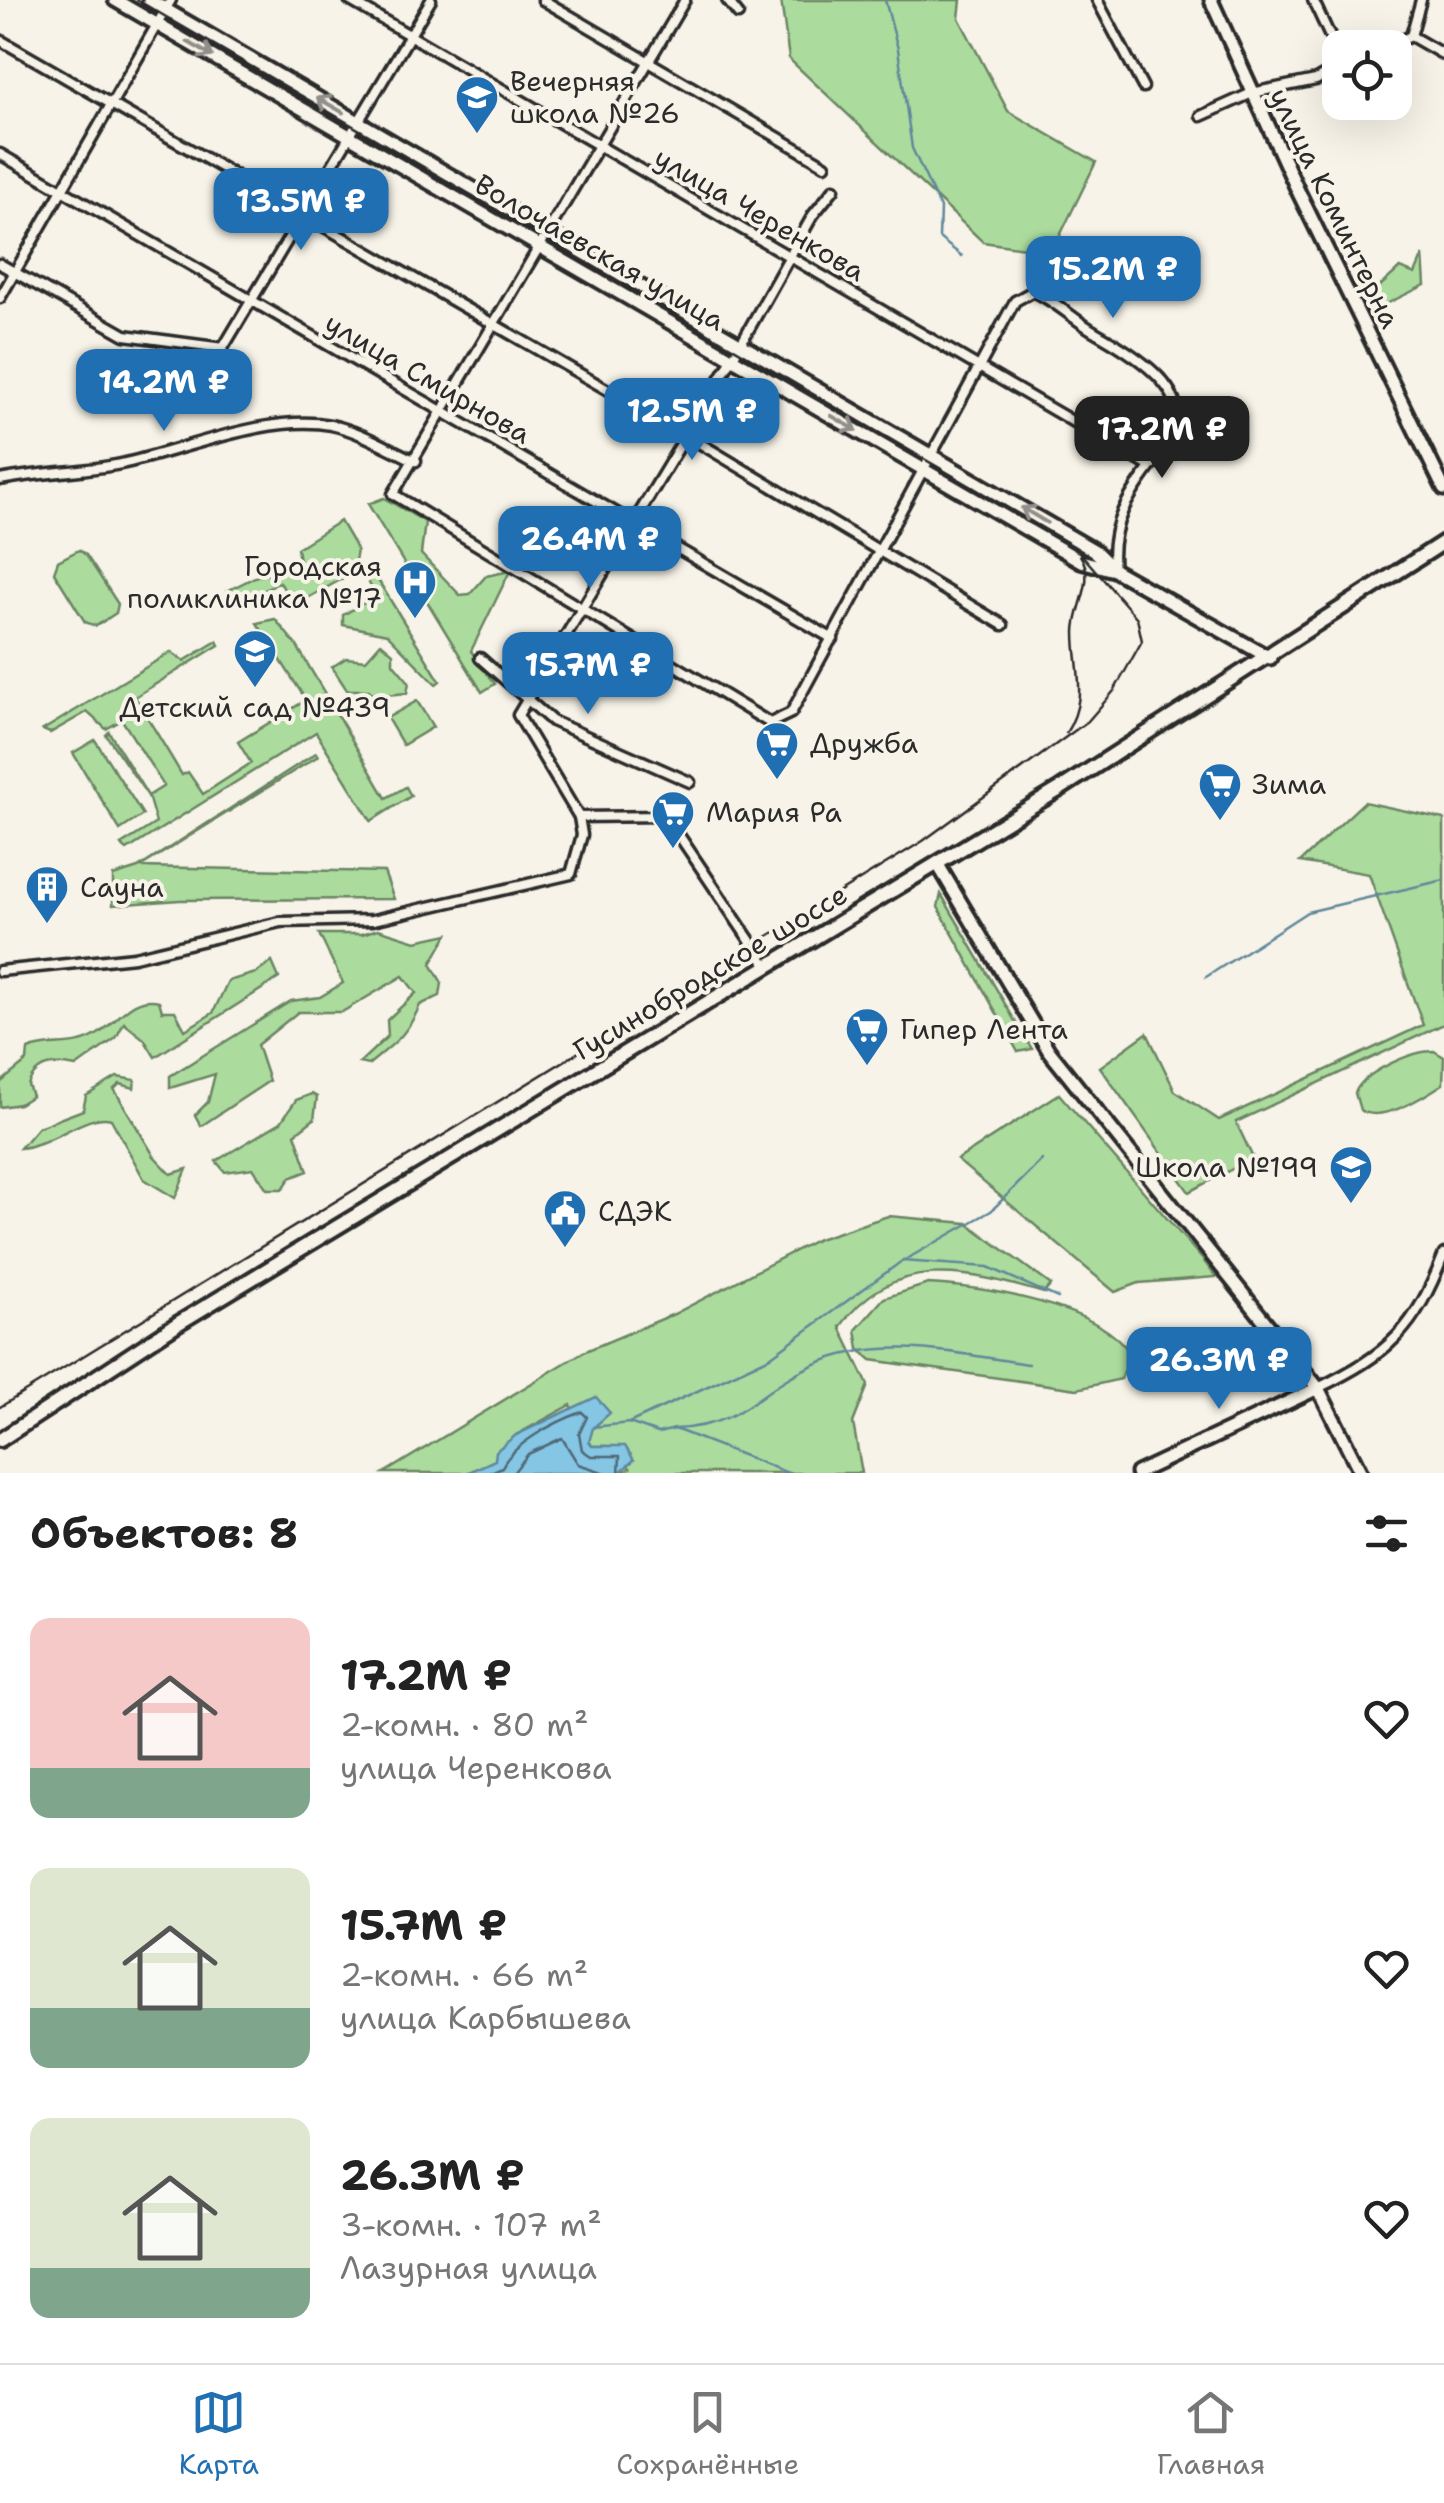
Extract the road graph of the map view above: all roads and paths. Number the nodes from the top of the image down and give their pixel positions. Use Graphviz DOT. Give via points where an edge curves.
graph roads {
  1 [pos="115,0"];
  2 [pos="149,0"];
  3 [pos="350,0"];
  4 [pos="430,0"];
  5 [pos="543,0"];
  6 [pos="685,0"];
  7 [pos="727,0"];
  8 [pos="1097,0"];
  9 [pos="1211,0"];
  10 [pos="1313,0"];
  11 [pos="1411,0"];
  12 [pos="1421,0"];
  13 [pos="168,5"];
  14 [pos="1418,11"];
  15 [pos="738,14"];
  16 [pos="157,24"];
  17 [pos="1326,30"];
  18 [pos="1412,32"];
  19 [pos="411,35"];
  20 [pos="1412,37"];
  21 [pos="0,40"];
  22 [pos="1444,55"];
  23 [pos="647,60"];
  24 [pos="1322,76"];
  25 [pos="1143,88"];
  26 [pos="1252,93"];
  27 [pos="113,101"];
  28 [pos="1201,116"];
  29 [pos="360,124"];
  30 [pos="352,136"];
  31 [pos="599,146"];
  32 [pos="0,154"];
  33 [pos="824,165"];
  34 [pos="834,189"];
  35 [pos="62,190"];
  36 [pos="301,215"];
  37 [pos="551,234"];
  38 [pos="542,247"];
  39 [pos="790,258"];
  40 [pos="0,264"];
  41 [pos="14,272"];
  42 [pos="0,298"];
  43 [pos="251,302"];
  44 [pos="494,326"];
  45 [pos="741,344"];
  46 [pos="732,359"];
  47 [pos="978,366"];
  48 [pos="443,412"];
  49 [pos="686,435"];
  50 [pos="932,453"];
  51 [pos="416,461"];
  52 [pos="1444,463"];
  53 [pos="1149,466"];
  54 [pos="924,470"];
  55 [pos="0,480"];
  56 [pos="1442,483"];
  57 [pos="634,522"];
  58 [pos="1444,542"];
  59 [pos="879,550"];
  60 [pos="1114,570"];
  61 [pos="584,609"];
  62 [pos="1004,625"];
  63 [pos="834,639"];
  64 [pos="480,658"];
  65 [pos="1270,658"];
  66 [pos="525,701"];
  67 [pos="690,782"];
  68 [pos="579,817"];
  69 [pos="937,863"];
  70 [pos="766,966"];
  71 [pos="0,972"];
  72 [pos="1444,1254"];
  73 [pos="1318,1388"];
  74 [pos="0,1440"];
  75 [pos="1138,1473"];
  76 [pos="1361,1473"];
  1 -- 16 [label="main road, Волочаевская улица"];
  2 -- 13 [label="main road, Волочаевская улица"];
  3 -- 19 [label="street, улица Черенкова"];
  4 -- 19 [label="street"];
  5 -- 23 [label="street"];
  6 -- 23 [label="street"];
  7 -- 15 [label="street"];
  8 -- 25 [label="street"];
  9 -- 26 [label="main road, улица Коминтерна"];
  10 -- 17 [label="street"];
  11 -- 14 [label="street"];
  12 -- 14 [label="street"];
  13 -- 16 [label="street"];
  29 -- 13 [label="main road, Волочаевская улица, one-way"];
  14 -- 18 [label="street"];
  16 -- 27 [label="street"];
  16 -- 30 [label="main road, Волочаевская улица, one-way"];
  19 -- 29 [label="street"];
  19 -- 31 [label="street, улица Черенкова"];
  20 -- 22 [label="street"];
  21 -- 27 [label="street"];
  23 -- 31 [label="street"];
  23 -- 33 [label="street"];
  24 -- 26 [label="street"];
  26 -- 28 [label="street"];
  26 -- 56 [label="main road, улица Коминтерна"];
  27 -- 35 [label="street"];
  27 -- 36 [label="street"];
  29 -- 30 [label="street"];
  29 -- 37 [label="main road, Волочаевская улица"];
  30 -- 36 [label="street"];
  30 -- 38 [label="main road, Волочаевская улица"];
  31 -- 37 [label="street"];
  31 -- 39 [label="street, улица Черенкова"];
  32 -- 35 [label="street, улица Смирнова"];
  34 -- 39 [label="street"];
  35 -- 41 [label="street"];
  35 -- 43 [label="street, улица Смирнова"];
  36 -- 43 [label="street"];
  36 -- 44 [label="street"];
  37 -- 38 [label="street"];
  37 -- 45 [label="main road, Волочаевская улица"];
  38 -- 44 [label="street"];
  38 -- 46 [label="main road, Волочаевская улица"];
  39 -- 45 [label="street"];
  39 -- 47 [label="street, улица Черенкова"];
  40 -- 41 [label="street"];
  41 -- 42 [label="street"];
  41 -- 43 [label="street" via="125,335 223,348"];
  43 -- 48 [label="street, улица Смирнова"];
  44 -- 48 [label="street"];
  44 -- 49 [label="street"];
  45 -- 46 [label="street"];
  45 -- 50 [label="main road, Волочаевская улица"];
  46 -- 49 [label="street"];
  46 -- 54 [label="main road, Волочаевская улица, one-way"];
  47 -- 50 [label="street"];
  47 -- 53 [label="street, улица Черенкова"];
  47 -- 53 [label="street" via="1023,293 1040,294 1155,370 1178,400 1177,423"];
  48 -- 51 [label="street"];
  48 -- 57 [label="street, улица Смирнова"];
  49 -- 57 [label="street"];
  49 -- 59 [label="street"];
  50 -- 54 [label="street"];
  60 -- 50 [label="main road, Волочаевская улица, one-way" via="1094,551"];
  51 -- 55 [label="street" via="330,425 275,427 118,465"];
  51 -- 61 [label="street" via="393,494"];
  52 -- 56 [label="street"];
  53 -- 60 [label="street" via="1111,542"];
  54 -- 59 [label="street"];
  54 -- 60 [label="main road, Волочаевская улица" via="1081,560"];
  57 -- 61 [label="street"];
  57 -- 63 [label="street, улица Смирнова"];
  58 -- 65 [label="main road, Гусинобродское шоссе"];
  59 -- 62 [label="street"];
  59 -- 63 [label="street"];
  60 -- 65 [label="main road, Волочаевская улица"];
  61 -- 63 [label="street" via="770,723 791,713"];
  61 -- 66 [label="street"];
  64 -- 66 [label="street"];
  65 -- 69 [label="main road, Гусинобродское шоссе"];
  66 -- 67 [label="street" via="552,721"];
  66 -- 68 [label="street" via="518,715"];
  68 -- 70 [label="street" via="666,816"];
  68 -- 71 [label="street" via="582,835 571,874 536,885 373,920 280,922 134,958"];
  69 -- 70 [label="main road, Гусинобродское шоссе"];
  69 -- 73 [label="main road" via="1049,1051"];
  70 -- 74 [label="main road, Гусинобродское шоссе" via="177,1324"];
  72 -- 73 [label="street" via="1421,1304 1387,1350"];
  73 -- 75 [label="main road"];
  73 -- 76 [label="main road"];
}
